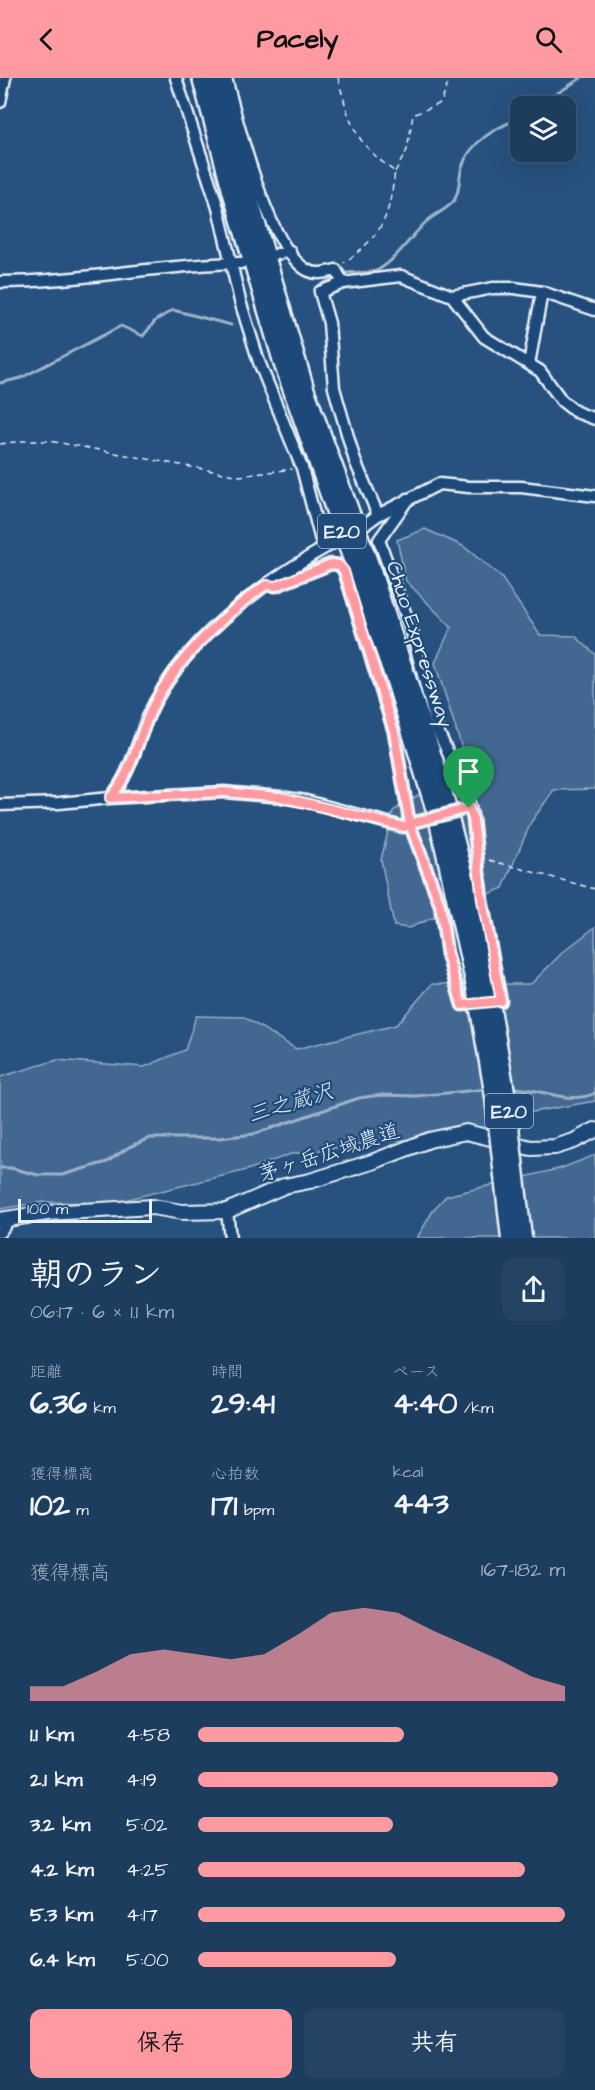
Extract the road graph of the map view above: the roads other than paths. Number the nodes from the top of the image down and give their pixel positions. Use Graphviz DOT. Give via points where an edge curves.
graph roads {
  1 [pos="5,78"];
  2 [pos="176,78"];
  3 [pos="201,78"];
  4 [pos="214,78"];
  5 [pos="226,78"];
  6 [pos="0,102"];
  7 [pos="290,251"];
  8 [pos="277,254"];
  9 [pos="237,263"];
  10 [pos="0,282"];
  11 [pos="344,283"];
  12 [pos="542,292"];
  13 [pos="452,296"];
  14 [pos="595,310"];
  15 [pos="529,363"];
  16 [pos="595,419"];
  17 [pos="595,496"];
  18 [pos="408,499"];
  19 [pos="378,514"];
  20 [pos="367,523"];
  21 [pos="334,542"];
  22 [pos="323,548"];
  23 [pos="266,585"];
  24 [pos="110,798"];
  25 [pos="0,805"];
  26 [pos="466,809"];
  27 [pos="413,824"];
  28 [pos="481,986"];
  29 [pos="595,1130"];
  30 [pos="227,1211"];
  31 [pos="5,1219"];
  32 [pos="0,1232"];
  33 [pos="230,1238"];
  34 [pos="510,1238"];
  35 [pos="524,1238"];
  1 -- 6 [label="street"];
  2 -- 9 [label="street"];
  3 -- 28 [label="highway, Chuo Expressway / E20" via="283,365 395,681 437,817"];
  4 -- 28 [label="highway, Chuo Expressway / E20" via="306,391 373,572 439,775 467,885"];
  5 -- 7 [label="street" via="255,183"];
  7 -- 8 [label="street"];
  7 -- 11 [label="street" via="307,271 320,274 336,270"];
  9 -- 10 [label="street"];
  9 -- 22 [label="street" via="240,301 259,362 302,468"];
  11 -- 13 [label="street" via="401,276"];
  11 -- 19 [label="street" via="321,292 329,323 334,388 355,461"];
  12 -- 13 [label="street" via="493,288"];
  12 -- 14 [label="street"];
  12 -- 15 [label="street"];
  13 -- 15 [label="street" via="484,337"];
  15 -- 16 [label="street" via="576,412"];
  17 -- 18 [label="street" via="521,487 439,484"];
  18 -- 19 [label="street"];
  18 -- 26 [label="street" via="379,540 412,632 437,729 467,795"];
  19 -- 20 [label="street"];
  21 -- 22 [label="street"];
  22 -- 23 [label="street"];
  23 -- 24 [label="street" via="220,622 166,683"];
  23 -- 27 [label="street" via="276,586 331,564 344,571 394,732"];
  24 -- 25 [label="street"];
  24 -- 27 [label="street" via="224,792 306,801 377,822 404,827"];
  26 -- 27 [label="street, bridge"];
  26 -- 27 [label="street" via="473,819 482,900 501,1001 462,1005 447,954 440,905"];
  28 -- 34 [label="highway, Chuo Expressway / E20, bridge"];
  28 -- 35 [label="highway, Chuo Expressway / E20, bridge" via="506,1092"];
  29 -- 30 [label="main road, 茅ヶ岳広域農道" via="555,1147 531,1148 466,1132 456,1134 284,1186"];
  30 -- 31 [label="main road, 茅ヶ岳広域農道" via="182,1212 153,1207"];
  30 -- 33 [label="street"];
  31 -- 32 [label="street"];
}
